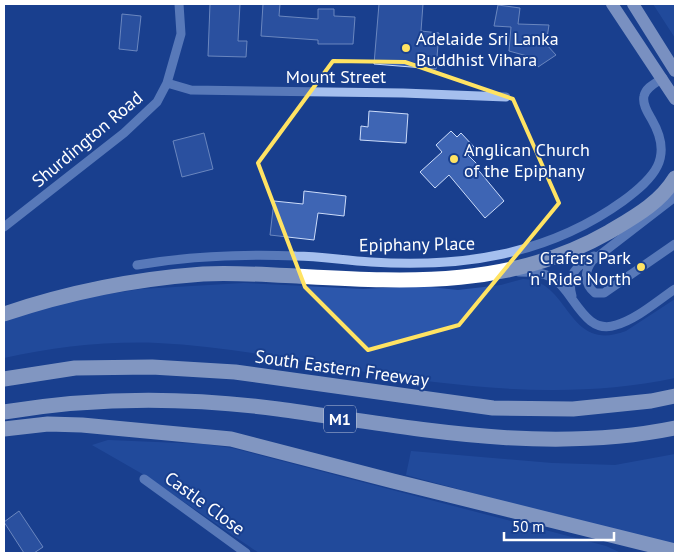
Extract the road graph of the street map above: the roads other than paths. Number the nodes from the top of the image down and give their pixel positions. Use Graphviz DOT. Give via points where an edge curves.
graph roads {
  1 [pos="179,4"];
  2 [pos="612,4"];
  3 [pos="633,4"];
  4 [pos="675,70"];
  5 [pos="663,78"];
  6 [pos="167,83"];
  7 [pos="506,96"];
  8 [pos="675,99"];
  9 [pos="675,178"];
  10 [pos="675,197"];
  11 [pos="4,227"];
  12 [pos="675,244"];
  13 [pos="612,245"];
  14 [pos="137,265"];
  15 [pos="506,272"];
  16 [pos="675,289"];
  17 [pos="574,301"];
  18 [pos="4,314"];
  19 [pos="4,379"];
  20 [pos="675,396"];
  21 [pos="4,412"];
  22 [pos="675,428"];
  23 [pos="4,430"];
  24 [pos="144,479"];
  25 [pos="619,538"];
  26 [pos="675,551"];
  27 [pos="246,553"];
  28 [pos="640,553"];
  1 -- 6 [label="street, Shurdington Road" via="181,34"];
  2 -- 5 [label="main road"];
  3 -- 4 [label="main road"];
  4 -- 5 [label="main road"];
  5 -- 8 [label="main road"];
  5 -- 14 [label="street, Epiphany Place" via="647,89 643,97 662,145 656,170 649,180 615,206 577,230 551,241 466,262 399,264 297,256 204,256"];
  6 -- 7 [label="street, Mount Street" via="191,90"];
  6 -- 11 [label="street, Shurdington Road" via="156,102 124,133"];
  9 -- 15 [label="highway" via="654,203 601,236 546,261"];
  10 -- 13 [label="street"];
  12 -- 13 [label="street" via="607,292 598,294 588,285 587,269"];
  13 -- 17 [label="street" via="575,269 570,284"];
  15 -- 17 [label="street" via="550,276"];
  15 -- 18 [label="highway" via="390,281 203,274 138,280 52,297"];
  16 -- 17 [label="street" via="611,327 591,321"];
  19 -- 20 [label="highway, South Eastern Freeway / M1" via="75,368 152,367 235,372 493,408 573,409"];
  21 -- 22 [label="highway, M1" via="44,405 201,402 455,433 540,440 592,439"];
  23 -- 25 [label="highway" via="48,424 82,425 223,437"];
  24 -- 27 [label="street, Castle Close"];
  25 -- 26 [label="highway"];
  25 -- 28 [label="highway"];
}
